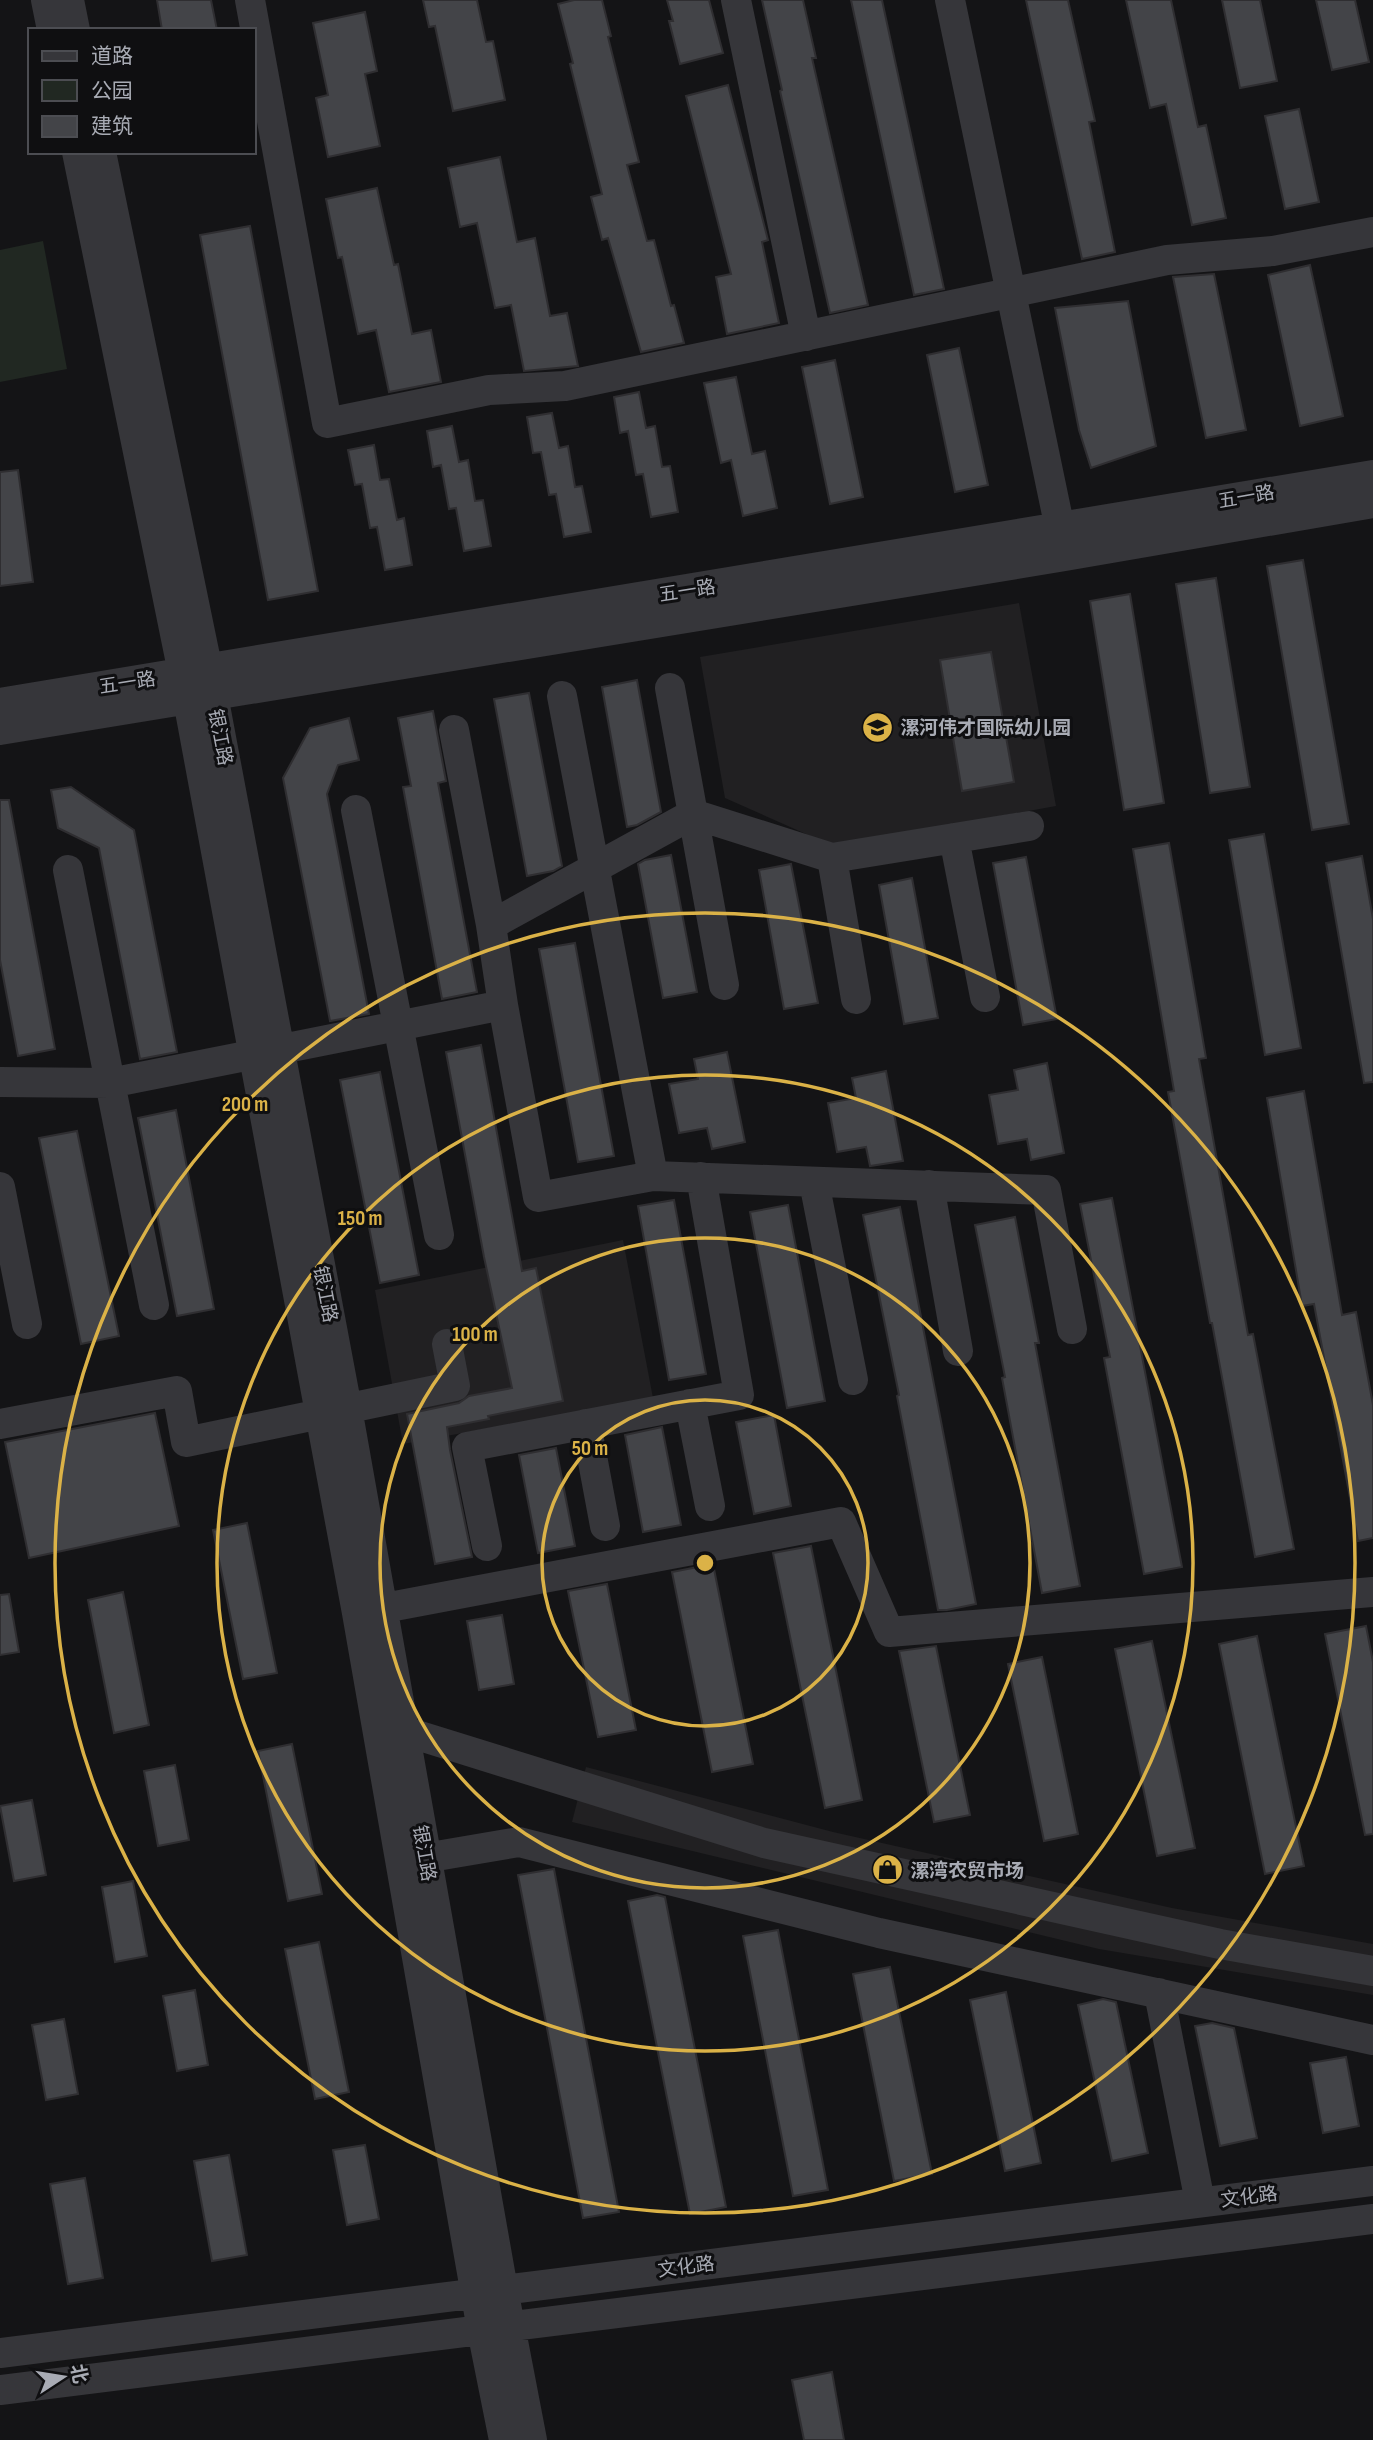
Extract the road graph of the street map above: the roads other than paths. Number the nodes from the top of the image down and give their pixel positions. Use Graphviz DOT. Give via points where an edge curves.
graph roads {
  1 [pos="46,0"];
  2 [pos="69,0"];
  3 [pos="250,0"];
  4 [pos="736,0"];
  5 [pos="950,0"];
  6 [pos="52,28"];
  7 [pos="75,28"];
  8 [pos="255,28"];
  9 [pos="256,33"];
  10 [pos="77,154"];
  11 [pos="101,154"];
  12 [pos="1373,232"];
  13 [pos="1011,294"];
  14 [pos="806,336"];
  15 [pos="1373,475"];
  16 [pos="1373,503"];
  17 [pos="1062,542"];
  18 [pos="198,684"];
  19 [pos="670,688"];
  20 [pos="562,696"];
  21 [pos="0,703"];
  22 [pos="0,730"];
  23 [pos="454,730"];
  24 [pos="356,810"];
  25 [pos="693,814"];
  26 [pos="1029,826"];
  27 [pos="954,838"];
  28 [pos="832,858"];
  29 [pos="594,868"];
  30 [pos="68,870"];
  31 [pos="491,925"];
  32 [pos="724,985"];
  33 [pos="985,998"];
  34 [pos="856,999"];
  35 [pos="502,1005"];
  36 [pos="398,1026"];
  37 [pos="266,1052"];
  38 [pos="0,1082"];
  39 [pos="110,1083"];
  40 [pos="653,1176"];
  41 [pos="701,1177"];
  42 [pos="814,1181"];
  43 [pos="929,1185"];
  44 [pos="0,1187"];
  45 [pos="439,1235"];
  46 [pos="154,1305"];
  47 [pos="27,1324"];
  48 [pos="1072,1329"];
  49 [pos="447,1345"];
  50 [pos="958,1351"];
  51 [pos="853,1380"];
  52 [pos="690,1404"];
  53 [pos="333,1411"];
  54 [pos="0,1424"];
  55 [pos="586,1424"];
  56 [pos="710,1506"];
  57 [pos="604,1526"];
  58 [pos="487,1546"];
  59 [pos="1373,1592"];
  60 [pos="370,1610"];
  61 [pos="404,1731"];
  62 [pos="413,1860"];
  63 [pos="1373,1971"];
  64 [pos="1159,1993"];
  65 [pos="1373,2040"];
  66 [pos="1373,2181"];
  67 [pos="1200,2202"];
  68 [pos="1373,2220"];
  69 [pos="489,2291"];
  70 [pos="496,2328"];
  71 [pos="0,2353"];
  72 [pos="0,2390"];
  73 [pos="504,2440"];
  74 [pos="532,2440"];
  1 -- 6 [label="street"];
  2 -- 7 [label="street"];
  3 -- 8 [label="street"];
  4 -- 14 [label="street"];
  5 -- 13 [label="street"];
  9 -- 14 [label="street" via="327,423 489,390 565,386"];
  10 -- 18 [label="street, 银江路"];
  11 -- 18 [label="street, 银江路"];
  12 -- 13 [label="street" via="1273,251 1167,260"];
  13 -- 14 [label="street"];
  13 -- 17 [label="street"];
  15 -- 17 [label="street, 五一路"];
  16 -- 17 [label="street, 五一路"];
  17 -- 18 [label="street, 五一路"];
  18 -- 21 [label="street, 五一路"];
  18 -- 22 [label="street, 五一路"];
  18 -- 37 [label="street, 银江路"];
  19 -- 25 [label="street"];
  20 -- 29 [label="street"];
  23 -- 31 [label="street"];
  24 -- 36 [label="street"];
  25 -- 28 [label="street"];
  25 -- 29 [label="street"];
  25 -- 32 [label="street"];
  26 -- 27 [label="street"];
  27 -- 28 [label="street"];
  27 -- 33 [label="street"];
  28 -- 34 [label="street"];
  29 -- 31 [label="street"];
  29 -- 40 [label="street"];
  30 -- 39 [label="street"];
  31 -- 35 [label="street"];
  35 -- 36 [label="street"];
  35 -- 40 [label="street" via="538,1197"];
  36 -- 37 [label="street"];
  36 -- 45 [label="street"];
  37 -- 39 [label="street"];
  37 -- 53 [label="street, 银江路"];
  38 -- 39 [label="street"];
  39 -- 46 [label="street"];
  40 -- 41 [label="street"];
  41 -- 42 [label="street"];
  41 -- 52 [label="street" via="740,1395"];
  42 -- 43 [label="street"];
  42 -- 51 [label="street"];
  43 -- 48 [label="street" via="1046,1190"];
  43 -- 50 [label="street"];
  44 -- 47 [label="street"];
  49 -- 53 [label="street" via="454,1386"];
  52 -- 55 [label="street"];
  52 -- 56 [label="street"];
  53 -- 54 [label="street" via="186,1442 177,1391"];
  53 -- 60 [label="street, 银江路"];
  55 -- 57 [label="street"];
  55 -- 58 [label="street" via="467,1447"];
  59 -- 60 [label="street" via="889,1632 841,1522"];
  60 -- 61 [label="street, 银江路"];
  60 -- 62 [label="street, 银江路"];
  61 -- 62 [label="street, 银江路"];
  61 -- 63 [label="street" via="764,1843 1220,1944"];
  62 -- 64 [label="street" via="519,1842 879,1933"];
  62 -- 69 [label="street, 银江路"];
  64 -- 65 [label="street"];
  64 -- 67 [label="street"];
  66 -- 67 [label="street, 文化路"];
  67 -- 69 [label="street, 文化路"];
  68 -- 70 [label="street, 文化路"];
  69 -- 70 [label="street, 银江路"];
  69 -- 71 [label="street, 文化路"];
  70 -- 72 [label="street, 文化路"];
  70 -- 73 [label="street, 银江路"];
  70 -- 74 [label="street, 银江路"];
}
